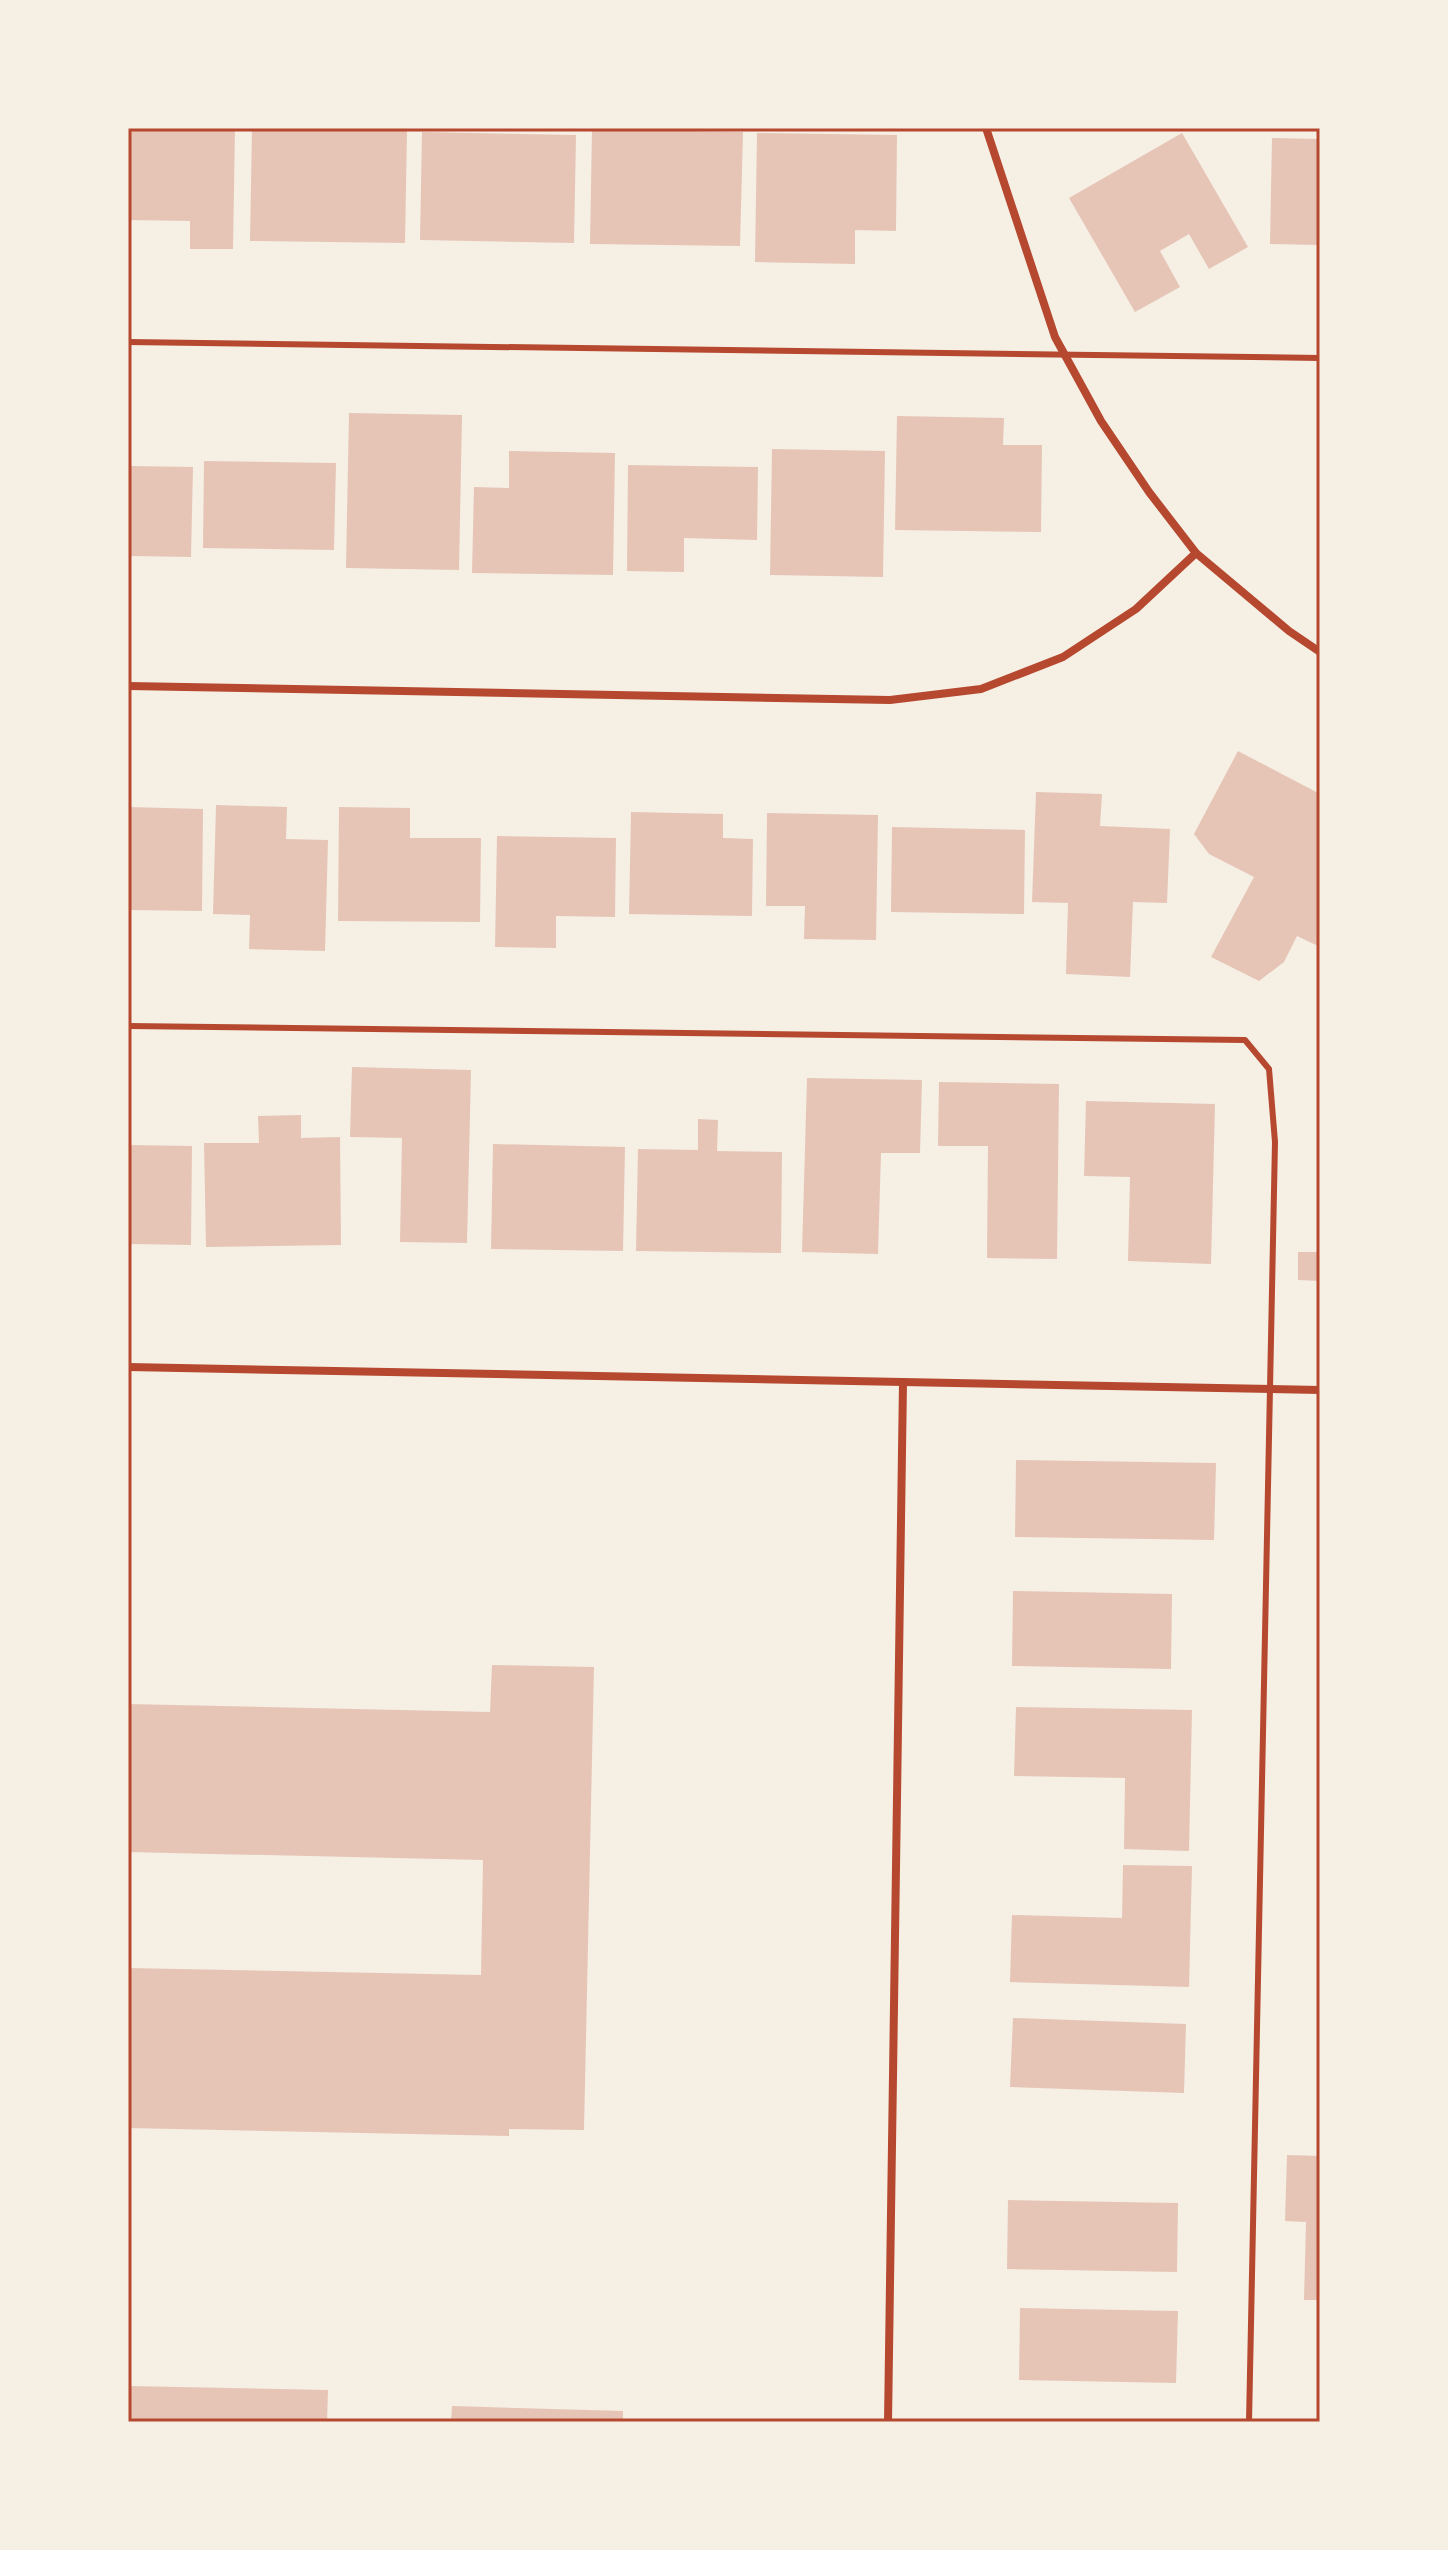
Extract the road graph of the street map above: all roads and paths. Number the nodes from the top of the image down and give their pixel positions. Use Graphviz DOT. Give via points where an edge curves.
graph roads {
  1 [pos="986,128"];
  2 [pos="128,342"];
  3 [pos="1063,353"];
  4 [pos="1320,358"];
  5 [pos="1196,553"];
  6 [pos="1320,652"];
  7 [pos="128,686"];
  8 [pos="128,1026"];
  9 [pos="128,1367"];
  10 [pos="903,1382"];
  11 [pos="1268,1389"];
  12 [pos="1320,1390"];
  13 [pos="888,2422"];
  14 [pos="1249,2422"];
  1 -- 3 [label="street"];
  2 -- 3 [label="lane"];
  3 -- 4 [label="lane"];
  3 -- 5 [label="street" via="1101,421"];
  5 -- 6 [label="street"];
  5 -- 7 [label="street" via="1136,609 1063,657 966,691 890,700"];
  8 -- 11 [label="lane" via="1245,1040 1269,1069 1275,1142"];
  9 -- 10 [label="street"];
  10 -- 11 [label="street"];
  10 -- 13 [label="street"];
  11 -- 12 [label="street"];
  11 -- 14 [label="lane"];
}
